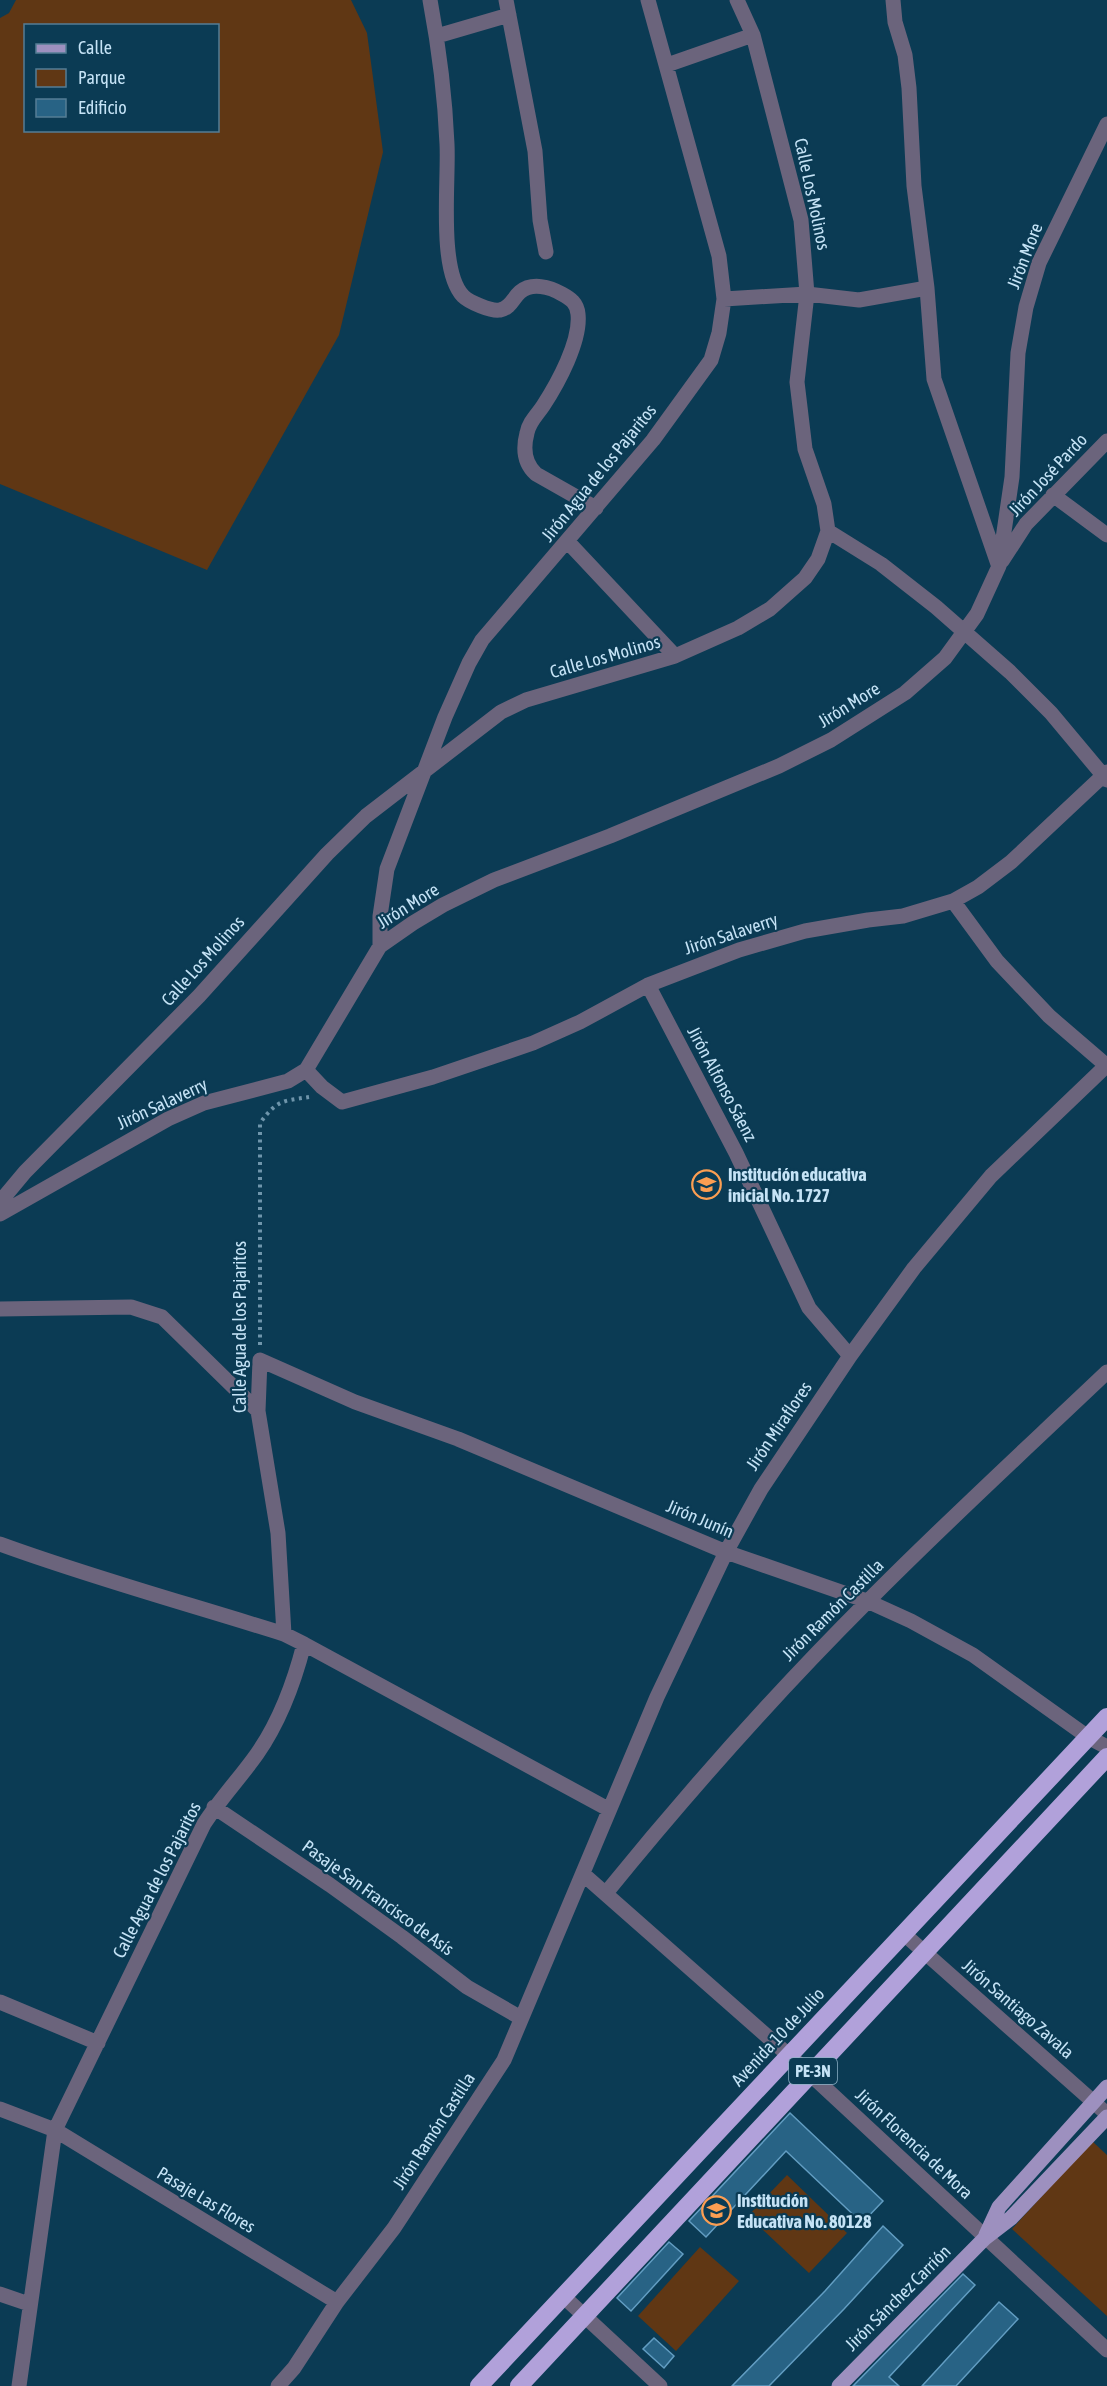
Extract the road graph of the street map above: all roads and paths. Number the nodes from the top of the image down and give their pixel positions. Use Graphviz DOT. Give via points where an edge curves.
graph roads {
  1 [pos="430,0"];
  2 [pos="648,0"];
  3 [pos="736,0"];
  4 [pos="893,0"];
  5 [pos="508,7"];
  6 [pos="753,35"];
  7 [pos="437,36"];
  8 [pos="667,64"];
  9 [pos="1107,124"];
  10 [pos="546,252"];
  11 [pos="927,288"];
  12 [pos="807,294"];
  13 [pos="724,299"];
  14 [pos="1107,441"];
  15 [pos="1053,495"];
  16 [pos="596,508"];
  17 [pos="828,531"];
  18 [pos="1107,535"];
  19 [pos="568,542"];
  20 [pos="999,566"];
  21 [pos="964,634"];
  22 [pos="675,656"];
  23 [pos="426,769"];
  24 [pos="1105,776"];
  25 [pos="953,901"];
  26 [pos="380,946"];
  27 [pos="648,985"];
  28 [pos="1107,1066"];
  29 [pos="306,1070"];
  30 [pos="342,1102"];
  31 [pos="0,1202"];
  32 [pos="0,1214"];
  33 [pos="0,1309"];
  34 [pos="850,1356"];
  35 [pos="260,1360"];
  36 [pos="1107,1372"];
  37 [pos="258,1411"];
  38 [pos="0,1544"];
  39 [pos="726,1552"];
  40 [pos="867,1602"];
  41 [pos="284,1634"];
  42 [pos="304,1644"];
  43 [pos="1107,1717"];
  44 [pos="1089,1737"];
  45 [pos="1107,1747"];
  46 [pos="1107,1757"];
  47 [pos="214,1807"];
  48 [pos="608,1809"];
  49 [pos="583,1874"];
  50 [pos="606,1893"];
  51 [pos="904,1934"];
  52 [pos="923,1952"];
  53 [pos="0,2002"];
  54 [pos="521,2018"];
  55 [pos="98,2043"];
  56 [pos="788,2056"];
  57 [pos="810,2074"];
  58 [pos="1107,2087"];
  59 [pos="1094,2102"];
  60 [pos="0,2109"];
  61 [pos="1107,2115"];
  62 [pos="55,2130"];
  63 [pos="985,2238"];
  64 [pos="0,2294"];
  65 [pos="563,2296"];
  66 [pos="337,2302"];
  67 [pos="29,2304"];
  68 [pos="584,2316"];
  69 [pos="1107,2350"];
  70 [pos="19,2386"];
  71 [pos="278,2386"];
  72 [pos="478,2386"];
  73 [pos="519,2386"];
  74 [pos="660,2386"];
  75 [pos="839,2386"];
  1 -- 7 [label="street"];
  2 -- 8 [label="street, Jirón Agua de los Pajaritos"];
  3 -- 6 [label="street, Calle Los Molinos"];
  4 -- 11 [label="street" via="909,88 914,186"];
  5 -- 7 [label="street"];
  5 -- 10 [label="street" via="535,151"];
  6 -- 8 [label="street"];
  6 -- 12 [label="street, Calle Los Molinos" via="798,209"];
  7 -- 16 [label="street" via="447,146 449,252 456,284 464,297 497,311 506,309 520,292 529,288 543,286 573,300 579,327 527,431 525,459 536,474"];
  8 -- 13 [label="street, Jirón Agua de los Pajaritos" via="719,256"];
  9 -- 20 [label="street, Jirón More" via="1039,263 1026,307 1018,353 1012,477"];
  11 -- 12 [label="street" via="859,300"];
  11 -- 20 [label="street" via="934,379"];
  12 -- 13 [label="street"];
  12 -- 17 [label="street, Calle Los Molinos" via="797,382 805,449 824,504"];
  13 -- 16 [label="street, Jirón Agua de los Pajaritos" via="711,360 653,440"];
  14 -- 15 [label="street, Jirón José Pardo"];
  15 -- 18 [label="street"];
  15 -- 20 [label="street, Jirón José Pardo" via="1026,524"];
  16 -- 19 [label="street, Jirón Agua de los Pajaritos"];
  17 -- 21 [label="street" via="881,564"];
  17 -- 22 [label="street, Calle Los Molinos" via="805,578 770,609"];
  19 -- 22 [label="street"];
  19 -- 23 [label="street, Jirón Agua de los Pajaritos" via="482,640 445,717"];
  20 -- 21 [label="street, Jirón More"];
  21 -- 24 [label="street" via="1051,712"];
  21 -- 26 [label="street, Jirón More" via="945,658 905,693 831,740 770,770 494,880 443,905"];
  22 -- 23 [label="street, Calle Los Molinos" via="526,700 501,712"];
  23 -- 26 [label="street, Jirón Agua de los Pajaritos" via="387,869"];
  23 -- 31 [label="street, Calle Los Molinos" via="366,816 327,854 199,996"];
  24 -- 25 [label="street, Jirón Salaverry" via="1011,862"];
  25 -- 27 [label="street, Jirón Salaverry" via="903,916 805,931 739,950"];
  25 -- 28 [label="street" via="1004,969 1049,1016"];
  26 -- 29 [label="street, Jirón More"];
  27 -- 30 [label="street, Jirón Salaverry" via="533,1042 433,1077"];
  27 -- 34 [label="street, Jirón Alfonso Sáenz" via="736,1153 809,1308"];
  28 -- 34 [label="street, Jirón Miraflores" via="992,1176 914,1268"];
  29 -- 30 [label="street"];
  29 -- 32 [label="street, Jirón Salaverry" via="288,1082 204,1102"];
  30 -- 35 [label="path, Calle Agua de los Pajaritos" via="318,1096 288,1100 273,1106 260,1123"];
  33 -- 37 [label="street" via="130,1307 162,1317"];
  34 -- 39 [label="street, Jirón Miraflores" via="761,1489"];
  35 -- 37 [label="street, Calle Agua de los Pajaritos"];
  35 -- 39 [label="street, Jirón Junín"];
  36 -- 40 [label="street, Jirón Ramón Castilla"];
  37 -- 41 [label="street, Calle Agua de los Pajaritos" via="278,1533"];
  38 -- 41 [label="street" via="65,1568"];
  39 -- 40 [label="street, Jirón Junín"];
  39 -- 48 [label="street, Jirón Miraflores"];
  40 -- 44 [label="street, Jirón Junín" via="973,1655"];
  40 -- 50 [label="street, Jirón Ramón Castilla" via="755,1719"];
  41 -- 42 [label="street"];
  42 -- 47 [label="street, Calle Agua de los Pajaritos" via="280,1714 258,1753"];
  42 -- 48 [label="street"];
  43 -- 44 [label="highway, Avenida 10 de Julio / PE-3N"];
  44 -- 45 [label="street, Jirón Junín"];
  44 -- 51 [label="highway, Avenida 10 de Julio / PE-3N"];
  46 -- 52 [label="highway, PE-3N"];
  47 -- 54 [label="street, Pasaje San Francisco de Asís" via="348,1898 467,1987"];
  47 -- 55 [label="street, Calle Agua de los Pajaritos"];
  48 -- 49 [label="street, Jirón Miraflores"];
  49 -- 50 [label="street, Jirón Florencia de Mora"];
  49 -- 54 [label="street, Jirón Ramón Castilla"];
  50 -- 56 [label="street, Jirón Florencia de Mora"];
  51 -- 52 [label="street, Jirón Santiago Zavala"];
  51 -- 56 [label="highway, Avenida 10 de Julio / PE-3N"];
  52 -- 57 [label="highway, PE-3N"];
  52 -- 59 [label="street, Jirón Santiago Zavala"];
  53 -- 55 [label="street"];
  54 -- 66 [label="street, Jirón Ramón Castilla" via="504,2060 394,2228"];
  55 -- 62 [label="street, Calle Agua de los Pajaritos"];
  56 -- 57 [label="street, Jirón Florencia de Mora"];
  56 -- 65 [label="highway, Avenida 10 de Julio / PE-3N"];
  57 -- 63 [label="street, Jirón Florencia de Mora"];
  57 -- 68 [label="highway, PE-3N"];
  58 -- 59 [label="main road"];
  59 -- 61 [label="street, Jirón Santiago Zavala"];
  59 -- 63 [label="main road" via="999,2207"];
  60 -- 62 [label="street, Pasaje Las Flores"];
  61 -- 63 [label="main road" via="1011,2218"];
  62 -- 66 [label="street, Pasaje Las Flores"];
  62 -- 67 [label="street, Calle Agua de los Pajaritos"];
  63 -- 69 [label="street, Jirón Florencia de Mora"];
  63 -- 75 [label="main road, Jirón Sánchez Carrión"];
  64 -- 67 [label="street"];
  65 -- 68 [label="street"];
  65 -- 72 [label="highway, Avenida 10 de Julio / PE-3N"];
  66 -- 71 [label="street, Jirón Ramón Castilla"];
  67 -- 70 [label="street, Calle Agua de los Pajaritos"];
  68 -- 73 [label="highway, PE-3N"];
  68 -- 74 [label="street"];
}
